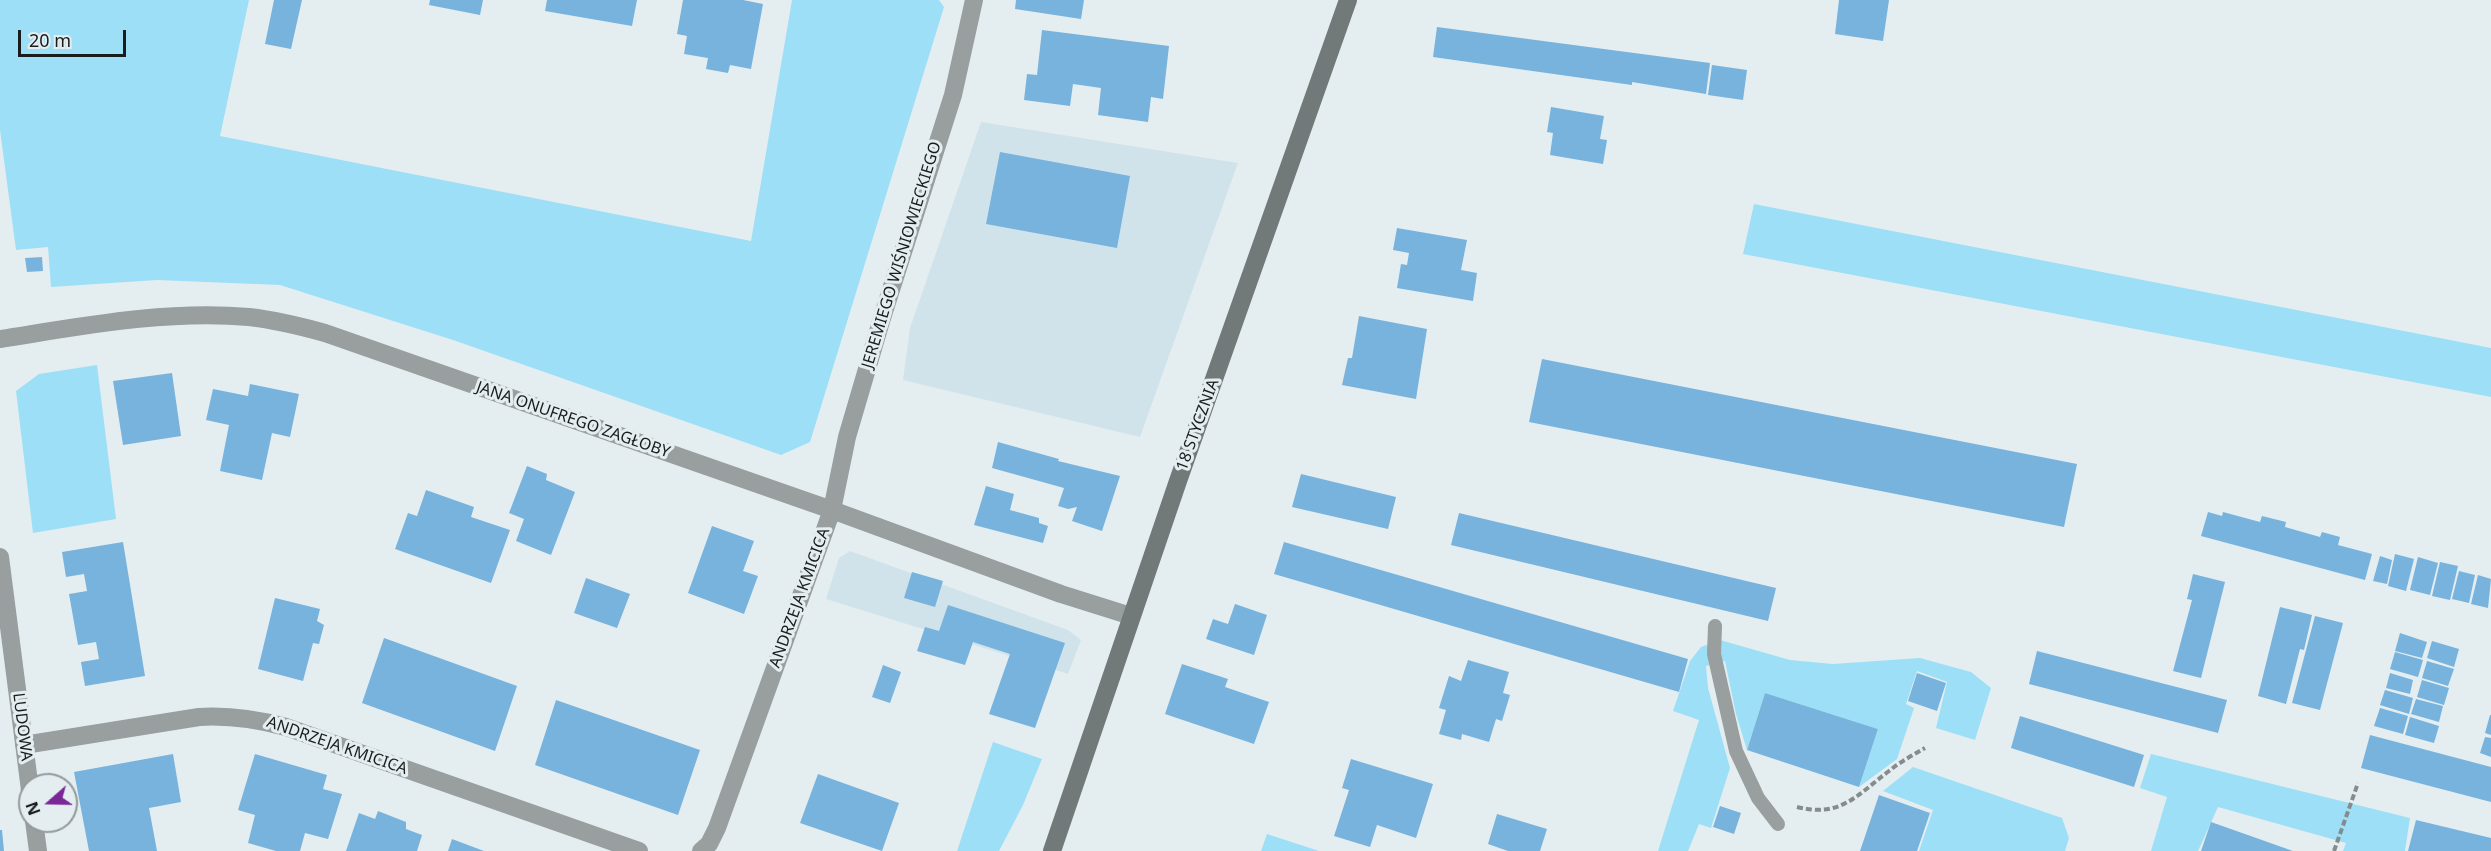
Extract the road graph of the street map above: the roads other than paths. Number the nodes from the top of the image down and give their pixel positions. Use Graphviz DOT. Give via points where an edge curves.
graph roads {
  1 [pos="974,0"];
  2 [pos="1348,0"];
  3 [pos="0,339"];
  4 [pos="832,510"];
  5 [pos="0,557"];
  6 [pos="1131,616"];
  7 [pos="1715,626"];
  8 [pos="24,745"];
  9 [pos="28,773"];
  10 [pos="1778,824"];
  11 [pos="36,833"];
  12 [pos="38,851"];
  13 [pos="639,851"];
  14 [pos="702,851"];
  15 [pos="1052,851"];
  1 -- 4 [label="street, JEREMIEGO WIŚNIOWIECKIEGO" via="953,95 847,437"];
  2 -- 6 [label="main road, 18 STYCZNIA"];
  3 -- 4 [label="street, JANA ONUFREGO ZAGŁOBY" via="147,317 230,317 288,323"];
  4 -- 6 [label="street, JANA ONUFREGO ZAGŁOBY"];
  4 -- 14 [label="street, ANDRZEJA KMICICA" via="720,819"];
  5 -- 8 [label="street, LUDOWA"];
  6 -- 15 [label="main road, 18 STYCZNIA"];
  7 -- 10 [label="lane" via="1714,654 1736,751 1758,798"];
  8 -- 9 [label="street, LUDOWA"];
  8 -- 13 [label="street, ANDRZEJA KMICICA" via="198,717 252,718"];
  11 -- 12 [label="street"];
}
